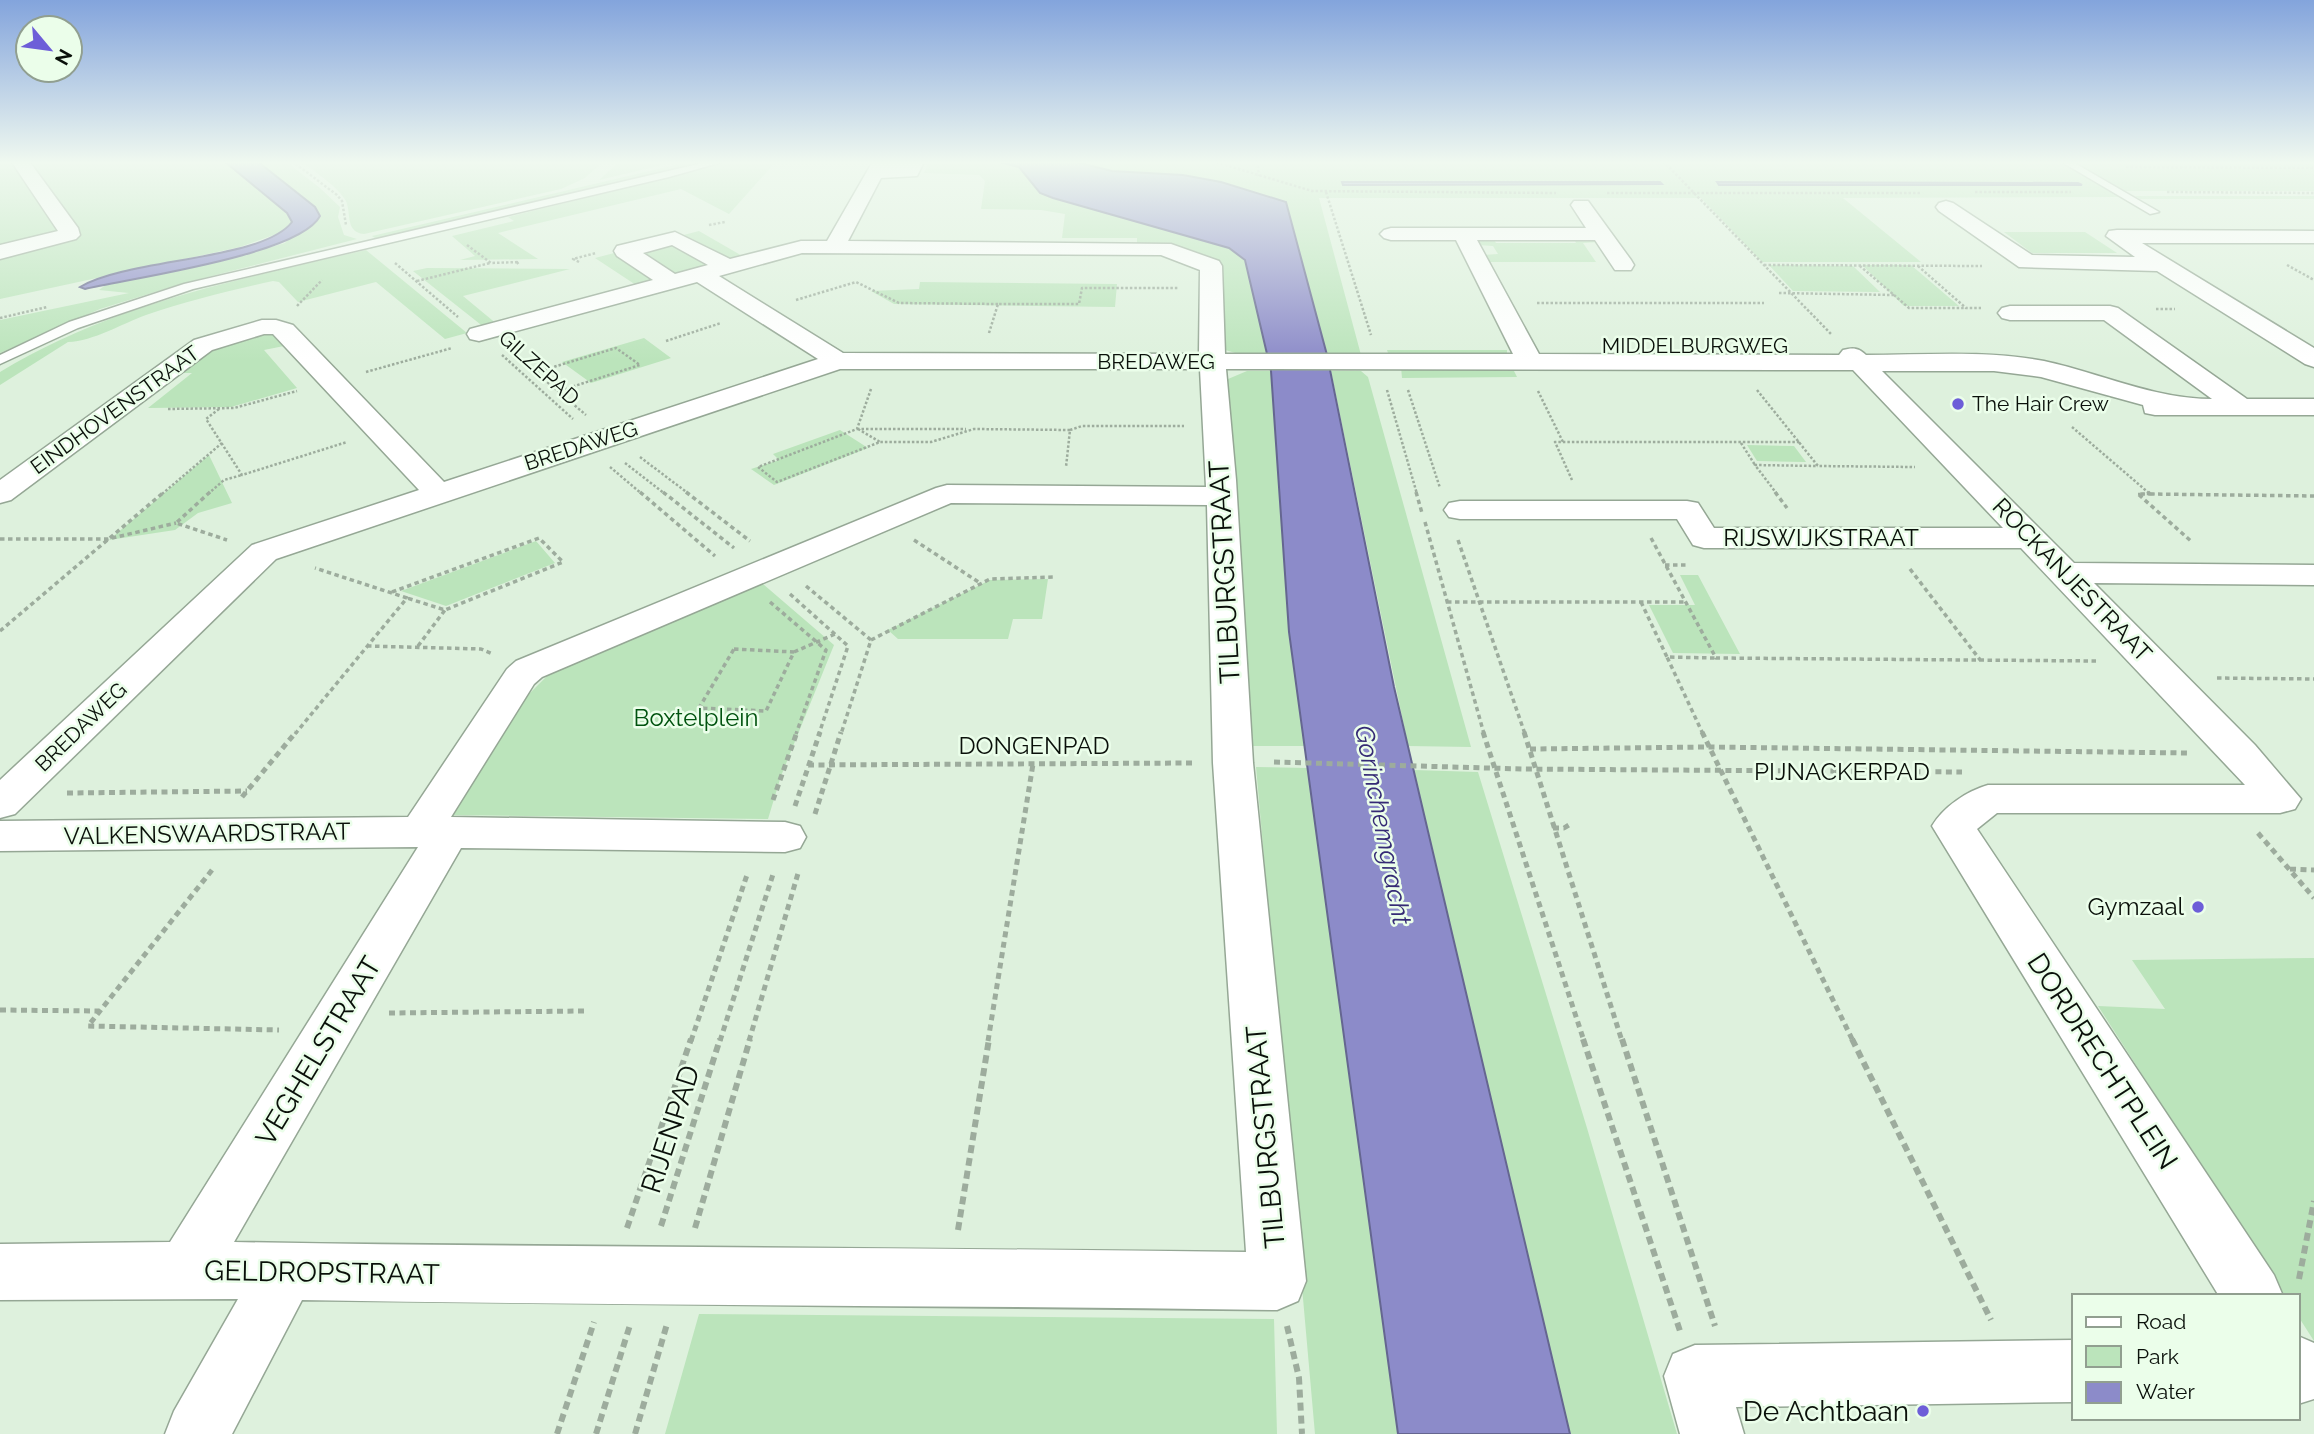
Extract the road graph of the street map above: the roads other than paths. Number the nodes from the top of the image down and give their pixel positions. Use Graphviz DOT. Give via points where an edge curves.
graph roads {
  1 [pos="68,228"];
  2 [pos="417,228"];
  3 [pos="844,228"];
  4 [pos="1599,228"];
  5 [pos="1978,228"];
  6 [pos="2182,228"];
  7 [pos="1391,234"];
  8 [pos="1463,234"];
  9 [pos="1601,234"];
  10 [pos="2196,236"];
  11 [pos="2314,236"];
  12 [pos="834,247"];
  13 [pos="0,252"];
  14 [pos="2161,264"];
  15 [pos="1623,265"];
  16 [pos="728,267"];
  17 [pos="701,275"];
  18 [pos="672,282"];
  19 [pos="2010,313"];
  20 [pos="479,334"];
  21 [pos="2314,359"];
  22 [pos="0,360"];
  23 [pos="838,361"];
  24 [pos="1212,362"];
  25 [pos="1330,363"];
  26 [pos="1527,364"];
  27 [pos="1861,365"];
  28 [pos="1422,381"];
  29 [pos="1758,383"];
  30 [pos="2239,406"];
  31 [pos="2314,407"];
  32 [pos="0,494"];
  33 [pos="439,494"];
  34 [pos="1221,496"];
  35 [pos="1453,515"];
  36 [pos="2031,538"];
  37 [pos="2065,573"];
  38 [pos="2314,575"];
  39 [pos="6,799"];
  40 [pos="1953,826"];
  41 [pos="428,832"];
  42 [pos="0,836"];
  43 [pos="772,837"];
  44 [pos="186,1270"];
  45 [pos="0,1272"];
  46 [pos="286,1272"];
  47 [pos="627,1276"];
  48 [pos="2276,1289"];
  49 [pos="2045,1371"];
  50 [pos="197,1434"];
  51 [pos="1713,1434"];
  1 -- 13 [label="street" via="69,235"];
  2 -- 22 [label="lane" via="136,302"];
  3 -- 12 [label="street"];
  4 -- 9 [label="street"];
  5 -- 14 [label="street" via="2027,262"];
  6 -- 10 [label="street"];
  7 -- 8 [label="street"];
  8 -- 9 [label="street"];
  8 -- 26 [label="street"];
  9 -- 15 [label="street"];
  10 -- 11 [label="street"];
  10 -- 14 [label="street" via="2117,236"];
  12 -- 16 [label="street" via="802,247"];
  12 -- 24 [label="street, TILBURGSTRAAT" via="1163,249 1211,266"];
  14 -- 21 [label="street"];
  16 -- 17 [label="street"];
  16 -- 18 [label="street" via="675,238 625,251"];
  17 -- 18 [label="street"];
  17 -- 23 [label="street"];
  18 -- 20 [label="street"];
  19 -- 30 [label="street" via="2110,313"];
  23 -- 24 [label="street, BREDAWEG"];
  23 -- 33 [label="street, BREDAWEG"];
  24 -- 25 [label="street, BREDAWEG"];
  24 -- 34 [label="street, TILBURGSTRAAT"];
  25 -- 26 [label="street, MIDDELBURGWEG"];
  26 -- 27 [label="street, MIDDELBURGWEG"];
  26 -- 28 [label="street" via="1526,381"];
  27 -- 29 [label="street, MIDDELBURGWEG"];
  27 -- 30 [label="street, MIDDELBURGWEG" via="1969,364 2113,402 2150,407"];
  27 -- 36 [label="street, ROCKANJESTRAAT"];
  30 -- 31 [label="street, MIDDELBURGWEG"];
  32 -- 33 [label="street, EINDHOVENSTRAAT" via="203,345 276,327 292,338"];
  33 -- 39 [label="street, BREDAWEG" via="264,552"];
  34 -- 41 [label="street" via="947,494 529,669 507,696"];
  34 -- 47 [label="street, TILBURGSTRAAT" via="1247,762 1277,1281"];
  35 -- 36 [label="street, RIJSWIJKSTRAAT" via="1584,508 1687,510 1704,538"];
  36 -- 37 [label="street, ROCKANJESTRAAT"];
  37 -- 38 [label="street"];
  37 -- 40 [label="street, ROCKANJESTRAAT" via="2280,799 1988,799"];
  40 -- 48 [label="street, DORDRECHTPLEIN"];
  41 -- 42 [label="street, VALKENSWAARDSTRAAT"];
  41 -- 43 [label="street"];
  41 -- 44 [label="street, VEGHELSTRAAT" via="335,1022"];
  44 -- 45 [label="street, GELDROPSTRAAT"];
  44 -- 46 [label="street, GELDROPSTRAAT"];
  46 -- 47 [label="street, GELDROPSTRAAT"];
  46 -- 50 [label="street"];
  49 -- 51 [label="street" via="1712,1376"];
}
